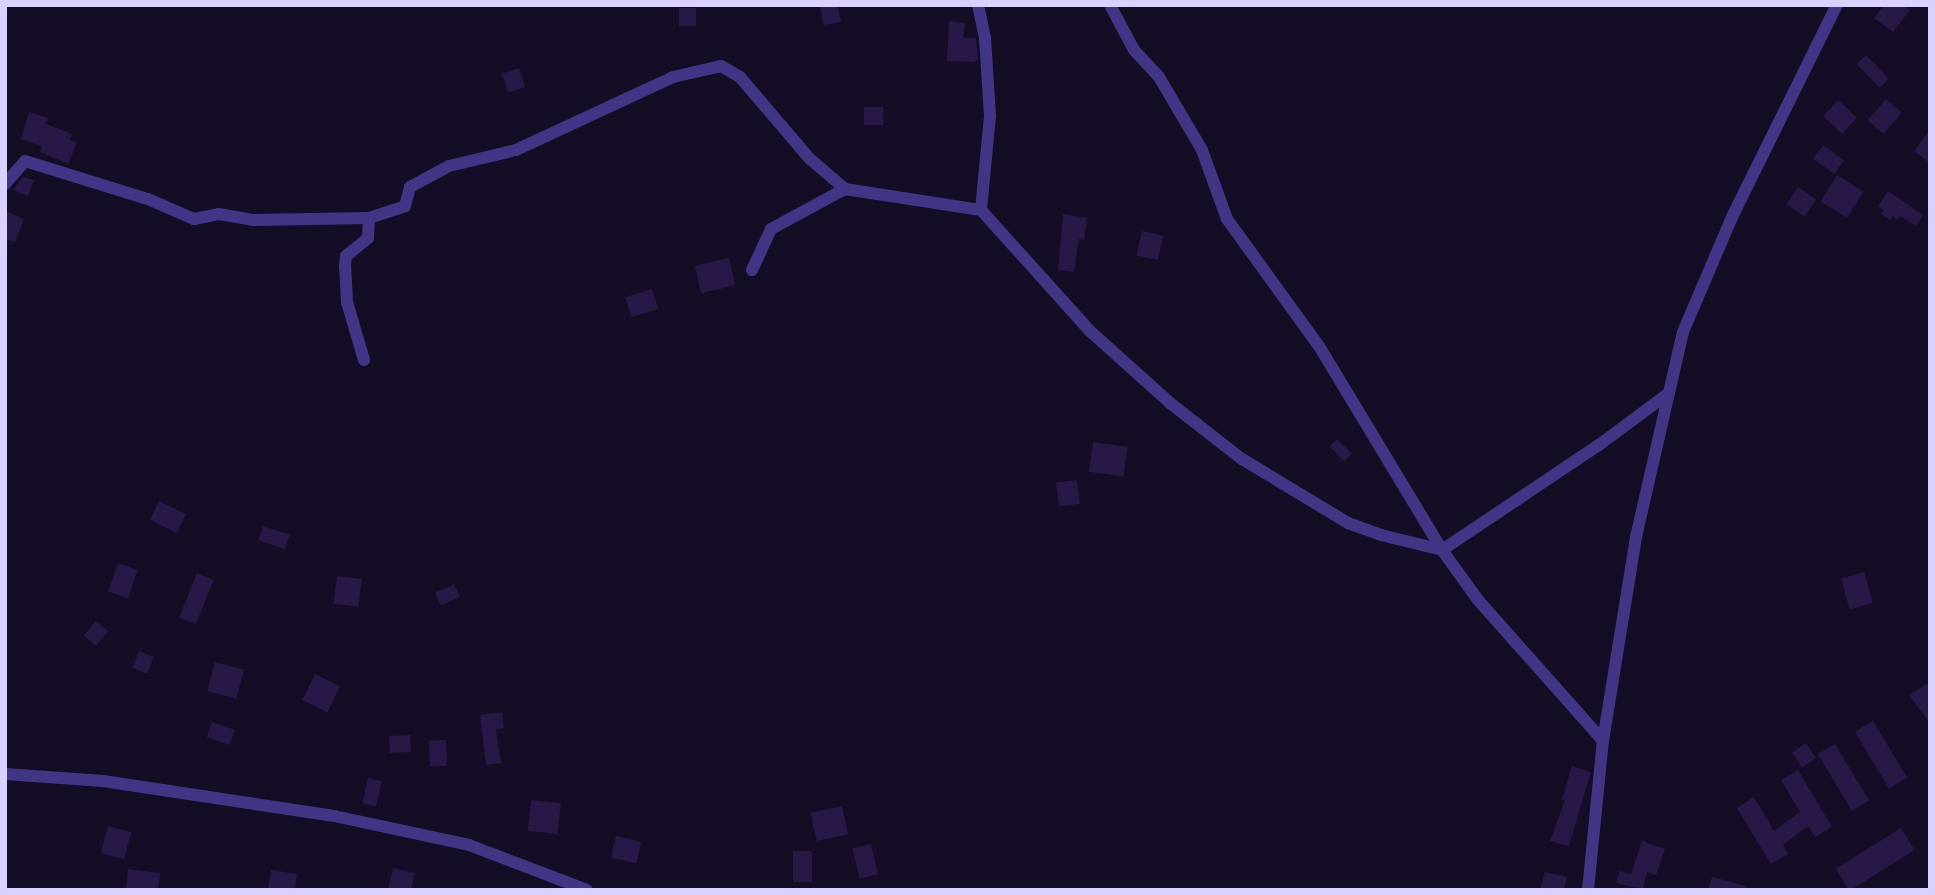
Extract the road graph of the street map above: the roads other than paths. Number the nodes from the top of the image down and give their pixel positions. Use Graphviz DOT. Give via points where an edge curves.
graph roads {
  1 [pos="978,5"];
  2 [pos="1110,5"];
  3 [pos="1837,5"];
  4 [pos="5,184"];
  5 [pos="845,189"];
  6 [pos="981,209"];
  7 [pos="369,218"];
  8 [pos="752,270"];
  9 [pos="364,360"];
  10 [pos="1669,393"];
  11 [pos="1442,550"];
  12 [pos="1602,741"];
  13 [pos="5,774"];
  14 [pos="587,890"];
  15 [pos="1588,890"];
  1 -- 6 [label="street" via="990,116"];
  2 -- 11 [label="street" via="1134,50 1159,78 1202,150 1227,219 1319,346"];
  3 -- 10 [label="street" via="1732,217 1683,332"];
  4 -- 7 [label="street" via="25,160 148,199 194,219 219,214 252,220"];
  5 -- 6 [label="street"];
  5 -- 7 [label="street" via="809,158 740,77 721,66 673,77 516,150 449,166 410,187 405,206"];
  5 -- 8 [label="street" via="771,229"];
  6 -- 11 [label="street" via="1091,332 1170,404 1242,459 1348,523"];
  7 -- 9 [label="street" via="368,238 346,256 345,267 348,302"];
  10 -- 11 [label="street"];
  10 -- 12 [label="street" via="1636,537"];
  11 -- 12 [label="street" via="1478,600"];
  12 -- 15 [label="street"];
  13 -- 14 [label="street" via="103,781 334,816 469,845"];
}
